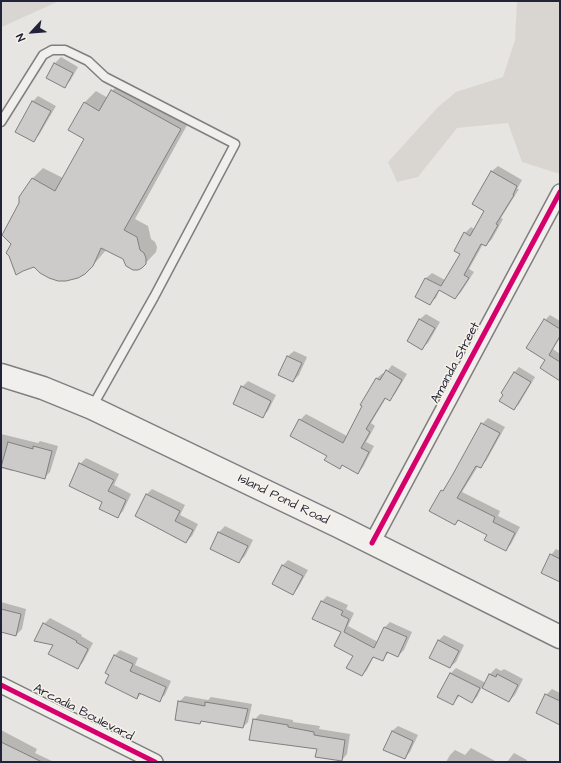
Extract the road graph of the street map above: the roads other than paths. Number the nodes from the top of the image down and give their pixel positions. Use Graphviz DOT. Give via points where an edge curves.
graph roads {
  1 [pos="1,122"];
  2 [pos="560,194"];
  3 [pos="1,375"];
  4 [pos="92,408"];
  5 [pos="372,543"];
  6 [pos="560,637"];
  7 [pos="1,685"];
  8 [pos="155,762"];
  1 -- 4 [label="lane" via="43,55 52,50 65,50 88,61 105,77 235,144"];
  2 -- 5 [label="street, Amanda Street"];
  3 -- 4 [label="main road, Island Pond Road" via="43,388"];
  4 -- 5 [label="main road, Island Pond Road"];
  5 -- 6 [label="main road, Island Pond Road"];
  7 -- 8 [label="street, Arcadia Boulevard"];
}
